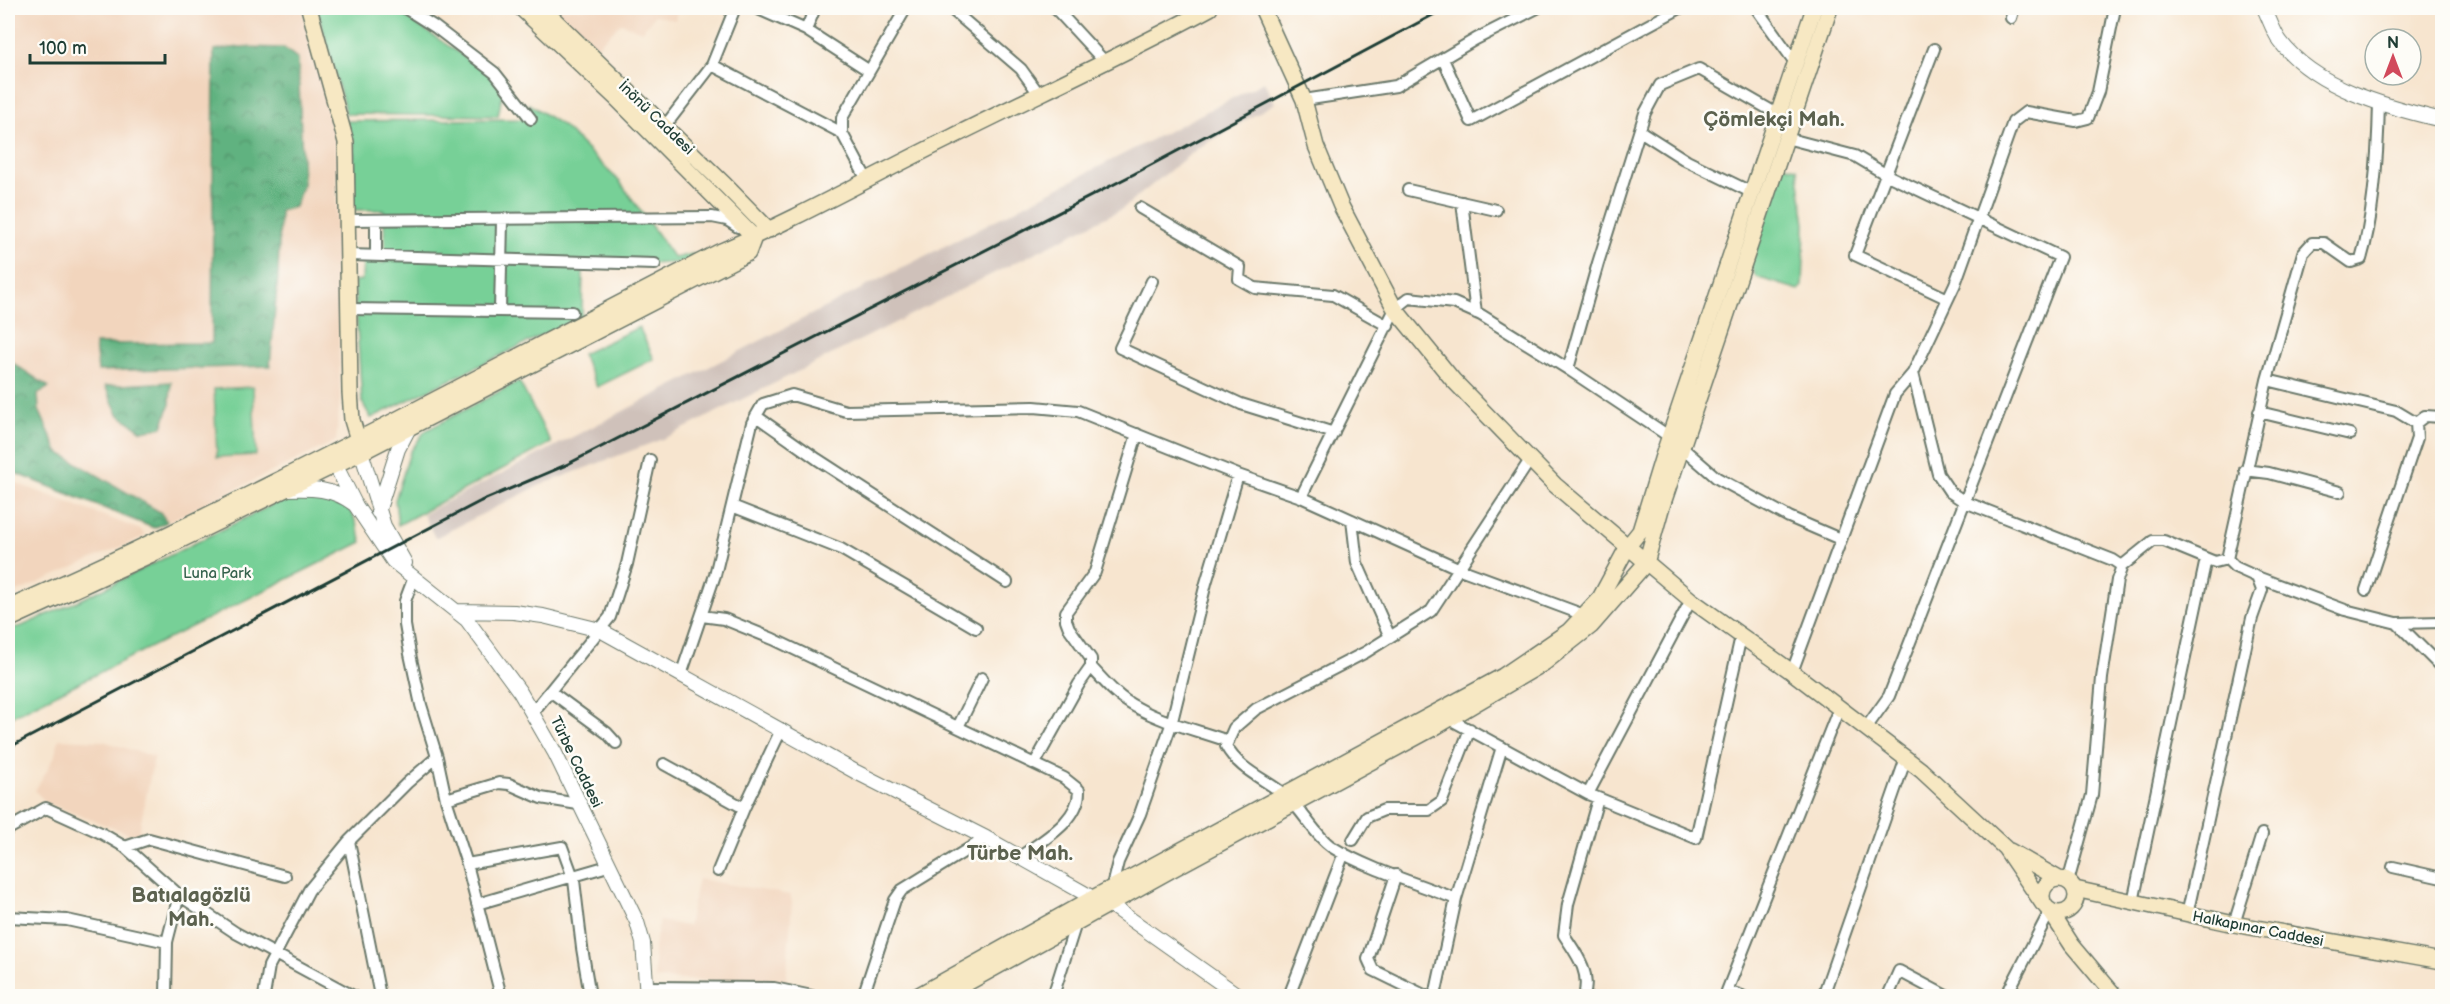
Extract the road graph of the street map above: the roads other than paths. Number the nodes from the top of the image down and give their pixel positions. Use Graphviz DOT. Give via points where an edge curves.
graph roads {
  1 [pos="309,8"];
  2 [pos="405,8"];
  3 [pos="521,8"];
  4 [pos="542,8"];
  5 [pos="735,8"];
  6 [pos="756,8"];
  7 [pos="815,8"];
  8 [pos="906,8"];
  9 [pos="950,8"];
  10 [pos="1054,8"];
  11 [pos="1209,8"];
  12 [pos="1262,8"];
  13 [pos="1537,8"];
  14 [pos="1680,8"];
  15 [pos="1756,8"];
  16 [pos="1814,8"];
  17 [pos="1830,8"];
  18 [pos="2115,8"];
  19 [pos="2264,8"];
  20 [pos="806,30"];
  21 [pos="1934,48"];
  22 [pos="1443,59"];
  23 [pos="1105,62"];
  24 [pos="1796,64"];
  25 [pos="712,65"];
  26 [pos="868,70"];
  27 [pos="1039,94"];
  28 [pos="1304,100"];
  29 [pos="2379,103"];
  30 [pos="1779,115"];
  31 [pos="531,119"];
  32 [pos="2442,120"];
  33 [pos="665,126"];
  34 [pos="1640,131"];
  35 [pos="842,133"];
  36 [pos="1786,138"];
  37 [pos="1887,175"];
  38 [pos="867,180"];
  39 [pos="1408,190"];
  40 [pos="1753,193"];
  41 [pos="1462,202"];
  42 [pos="1140,208"];
  43 [pos="1496,210"];
  44 [pos="1979,218"];
  45 [pos="348,220"];
  46 [pos="376,220"];
  47 [pos="502,220"];
  48 [pos="769,230"];
  49 [pos="754,237"];
  50 [pos="349,255"];
  51 [pos="376,255"];
  52 [pos="502,260"];
  53 [pos="655,264"];
  54 [pos="1152,281"];
  55 [pos="1948,299"];
  56 [pos="349,309"];
  57 [pos="1395,309"];
  58 [pos="500,311"];
  59 [pos="572,312"];
  60 [pos="1476,313"];
  61 [pos="1388,326"];
  62 [pos="1568,369"];
  63 [pos="1913,373"];
  64 [pos="2267,380"];
  65 [pos="2259,412"];
  66 [pos="756,416"];
  67 [pos="2442,417"];
  68 [pos="2416,423"];
  69 [pos="409,428"];
  70 [pos="1334,433"];
  71 [pos="1137,434"];
  72 [pos="2350,434"];
  73 [pos="1676,442"];
  74 [pos="359,446"];
  75 [pos="332,459"];
  76 [pos="650,460"];
  77 [pos="1530,460"];
  78 [pos="2245,470"];
  79 [pos="1238,475"];
  80 [pos="285,489"];
  81 [pos="2340,492"];
  82 [pos="1301,497"];
  83 [pos="1965,502"];
  84 [pos="356,506"];
  85 [pos="732,506"];
  86 [pos="378,512"];
  87 [pos="1352,520"];
  88 [pos="1840,538"];
  89 [pos="1628,546"];
  90 [pos="2206,559"];
  91 [pos="2227,559"];
  92 [pos="1646,563"];
  93 [pos="2122,566"];
  94 [pos="1460,569"];
  95 [pos="414,577"];
  96 [pos="2257,577"];
  97 [pos="1007,582"];
  98 [pos="2366,590"];
  99 [pos="1691,600"];
  100 [pos="8,608"];
  101 [pos="457,610"];
  102 [pos="1584,615"];
  103 [pos="702,616"];
  104 [pos="8,620"];
  105 [pos="2397,622"];
  106 [pos="2442,622"];
  107 [pos="976,628"];
  108 [pos="600,630"];
  109 [pos="1741,636"];
  110 [pos="1390,637"];
  111 [pos="1091,667"];
  112 [pos="2442,668"];
  113 [pos="1792,672"];
  114 [pos="681,675"];
  115 [pos="982,678"];
  116 [pos="550,691"];
  117 [pos="1839,708"];
  118 [pos="532,712"];
  119 [pos="1443,715"];
  120 [pos="1172,721"];
  121 [pos="958,726"];
  122 [pos="1866,728"];
  123 [pos="1470,729"];
  124 [pos="781,730"];
  125 [pos="1228,741"];
  126 [pos="616,743"];
  127 [pos="1502,747"];
  128 [pos="438,757"];
  129 [pos="1906,758"];
  130 [pos="664,764"];
  131 [pos="1035,764"];
  132 [pos="1593,796"];
  133 [pos="446,799"];
  134 [pos="1289,799"];
  135 [pos="578,804"];
  136 [pos="744,808"];
  137 [pos="8,829"];
  138 [pos="2262,834"];
  139 [pos="986,838"];
  140 [pos="1353,840"];
  141 [pos="349,841"];
  142 [pos="125,847"];
  143 [pos="2005,848"];
  144 [pos="1344,853"];
  145 [pos="1020,857"];
  146 [pos="467,864"];
  147 [pos="608,866"];
  148 [pos="2393,867"];
  149 [pos="718,871"];
  150 [pos="1396,875"];
  151 [pos="285,876"];
  152 [pos="573,876"];
  153 [pos="2442,878"];
  154 [pos="2067,883"];
  155 [pos="1112,888"];
  156 [pos="179,895"];
  157 [pos="1093,898"];
  158 [pos="1456,898"];
  159 [pos="2133,902"];
  160 [pos="477,904"];
  161 [pos="1109,904"];
  162 [pos="2046,907"];
  163 [pos="2187,915"];
  164 [pos="8,916"];
  165 [pos="1076,923"];
  166 [pos="2234,924"];
  167 [pos="167,942"];
  168 [pos="275,954"];
  169 [pos="2442,961"];
  170 [pos="646,992"];
  171 [pos="2109,994"];
  172 [pos="166,996"];
  173 [pos="264,996"];
  174 [pos="353,996"];
  175 [pos="380,996"];
  176 [pos="501,996"];
  177 [pos="590,996"];
  178 [pos="812,996"];
  179 [pos="863,996"];
  180 [pos="917,996"];
  181 [pos="944,996"];
  182 [pos="1053,996"];
  183 [pos="1239,996"];
  184 [pos="1289,996"];
  185 [pos="1426,996"];
  186 [pos="1435,996"];
  187 [pos="1584,996"];
  188 [pos="1742,996"];
  189 [pos="1823,996"];
  190 [pos="1888,996"];
  191 [pos="1946,996"];
  192 [pos="2006,996"];
  1 -- 45 [label="main road" via="346,142"];
  2 -- 31 [label="street" via="495,73"];
  3 -- 49 [label="main road"];
  4 -- 33 [label="main road, İnönü Caddesi"];
  5 -- 25 [label="street"];
  6 -- 20 [label="street"];
  7 -- 20 [label="street"];
  8 -- 26 [label="street"];
  9 -- 27 [label="street" via="1021,69"];
  10 -- 23 [label="street"];
  11 -- 23 [label="main road"];
  12 -- 28 [label="main road"];
  13 -- 22 [label="street"];
  14 -- 22 [label="street" via="1471,121"];
  15 -- 24 [label="street"];
  16 -- 24 [label="main road"];
  17 -- 36 [label="main road"];
  18 -- 44 [label="street" via="2098,92 2088,118 2076,121 2026,112 2013,122"];
  19 -- 29 [label="street" via="2278,39 2303,65"];
  20 -- 26 [label="street"];
  21 -- 37 [label="street"];
  22 -- 28 [label="street" via="1396,86"];
  23 -- 27 [label="main road"];
  24 -- 30 [label="main road"];
  25 -- 33 [label="street"];
  25 -- 35 [label="street"];
  26 -- 35 [label="street" via="842,118"];
  27 -- 38 [label="main road"];
  28 -- 57 [label="main road" via="1316,147 1341,206"];
  29 -- 32 [label="street"];
  29 -- 64 [label="street" via="2379,137 2361,259 2351,262 2324,243 2312,243 2303,253"];
  30 -- 34 [label="street" via="1699,69 1660,85"];
  30 -- 40 [label="main road"];
  33 -- 48 [label="main road, İnönü Caddesi"];
  34 -- 40 [label="street" via="1687,161"];
  34 -- 62 [label="street"];
  35 -- 38 [label="street"];
  36 -- 37 [label="street" via="1855,156"];
  36 -- 73 [label="main road"];
  37 -- 44 [label="street"];
  37 -- 55 [label="street" via="1855,255"];
  38 -- 48 [label="main road"];
  39 -- 41 [label="street"];
  40 -- 73 [label="main road"];
  41 -- 43 [label="street"];
  41 -- 60 [label="street"];
  42 -- 61 [label="street" via="1240,267 1239,279 1256,288 1333,295"];
  44 -- 55 [label="street"];
  44 -- 83 [label="street" via="2060,257"];
  45 -- 46 [label="street"];
  45 -- 50 [label="main road"];
  46 -- 47 [label="street"];
  46 -- 51 [label="street"];
  47 -- 49 [label="street" via="712,217 727,220"];
  47 -- 52 [label="street"];
  48 -- 49 [label="main road"];
  49 -- 69 [label="main road" via="748,253"];
  49 -- 74 [label="main road" via="614,306"];
  50 -- 51 [label="street"];
  50 -- 56 [label="main road"];
  51 -- 52 [label="street"];
  52 -- 53 [label="street"];
  52 -- 58 [label="street"];
  54 -- 70 [label="street" via="1120,348 1241,404"];
  55 -- 63 [label="street"];
  56 -- 58 [label="street"];
  56 -- 74 [label="main road" via="352,420"];
  57 -- 60 [label="street" via="1409,298 1454,303"];
  57 -- 61 [label="street"];
  57 -- 77 [label="main road" via="1453,380"];
  58 -- 59 [label="street"];
  60 -- 62 [label="street"];
  61 -- 70 [label="street"];
  62 -- 73 [label="street"];
  63 -- 83 [label="street" via="1938,474 1950,492"];
  63 -- 88 [label="street" via="1895,394"];
  64 -- 65 [label="street"];
  64 -- 68 [label="street" via="2396,411"];
  65 -- 72 [label="street"];
  65 -- 78 [label="street"];
  66 -- 71 [label="street" via="762,405 792,395 846,411 1034,407 1078,411"];
  66 -- 85 [label="street"];
  66 -- 97 [label="street"];
  67 -- 68 [label="street" via="2425,416"];
  68 -- 98 [label="street" via="2417,438"];
  69 -- 74 [label="main road"];
  69 -- 86 [label="street" via="398,449"];
  70 -- 82 [label="street"];
  71 -- 79 [label="street"];
  71 -- 111 [label="street" via="1095,572 1066,612 1069,628 1091,659"];
  73 -- 88 [label="street" via="1717,478 1789,517"];
  73 -- 89 [label="main road" via="1640,531"];
  73 -- 92 [label="main road"];
  74 -- 75 [label="main road"];
  74 -- 86 [label="street, Türbe Caddesi"];
  75 -- 80 [label="main road"];
  75 -- 84 [label="street, Türbe Caddesi"];
  75 -- 100 [label="main road"];
  76 -- 108 [label="street" via="627,564 610,617"];
  77 -- 89 [label="main road"];
  77 -- 94 [label="street"];
  78 -- 81 [label="street"];
  78 -- 91 [label="street"];
  79 -- 82 [label="street"];
  79 -- 120 [label="street"];
  80 -- 84 [label="street, Türbe Caddesi" via="326,490"];
  80 -- 104 [label="main road"];
  82 -- 87 [label="street"];
  83 -- 93 [label="street"];
  83 -- 122 [label="street" via="1889,696"];
  84 -- 95 [label="street, Türbe Caddesi" via="393,561"];
  85 -- 103 [label="street"];
  85 -- 107 [label="street" via="841,549"];
  86 -- 95 [label="street, Türbe Caddesi"];
  87 -- 94 [label="street"];
  87 -- 110 [label="street" via="1357,563"];
  88 -- 113 [label="street"];
  89 -- 92 [label="main road"];
  89 -- 102 [label="main road" via="1600,598"];
  90 -- 91 [label="street"];
  90 -- 93 [label="street" via="2164,541 2153,541"];
  90 -- 159 [label="street"];
  91 -- 96 [label="street"];
  92 -- 99 [label="main road"];
  92 -- 119 [label="main road" via="1591,626 1544,663"];
  93 -- 154 [label="street" via="2102,678 2092,795"];
  94 -- 102 [label="street"];
  94 -- 110 [label="street" via="1431,610"];
  95 -- 101 [label="street, Türbe Caddesi"];
  95 -- 128 [label="street" via="405,602 405,625 421,705"];
  96 -- 105 [label="street" via="2345,610"];
  96 -- 163 [label="street" via="2262,590 2252,618"];
  99 -- 109 [label="main road"];
  99 -- 132 [label="street"];
  101 -- 108 [label="street" via="543,616"];
  101 -- 118 [label="street, Türbe Caddesi" via="486,643"];
  102 -- 119 [label="main road" via="1569,631"];
  103 -- 114 [label="street"];
  103 -- 121 [label="street" via="724,619 773,639"];
  105 -- 106 [label="street"];
  105 -- 112 [label="street"];
  108 -- 114 [label="street"];
  108 -- 116 [label="street"];
  109 -- 113 [label="main road"];
  109 -- 132 [label="street" via="1696,838"];
  110 -- 125 [label="street" via="1256,709 1234,728"];
  111 -- 120 [label="street" via="1134,706"];
  111 -- 131 [label="street"];
  113 -- 117 [label="main road"];
  114 -- 124 [label="street"];
  115 -- 121 [label="street"];
  116 -- 118 [label="street"];
  116 -- 126 [label="street"];
  117 -- 122 [label="main road"];
  117 -- 188 [label="street" via="1727,991"];
  118 -- 135 [label="street, Türbe Caddesi"];
  119 -- 123 [label="street"];
  119 -- 134 [label="main road"];
  120 -- 125 [label="street"];
  120 -- 155 [label="street" via="1140,814 1118,862"];
  121 -- 131 [label="street"];
  122 -- 129 [label="main road"];
  123 -- 127 [label="street"];
  123 -- 140 [label="street" via="1442,801 1429,810 1384,810 1367,817"];
  124 -- 136 [label="street"];
  124 -- 139 [label="street"];
  125 -- 134 [label="street" via="1226,746 1234,760"];
  127 -- 132 [label="street"];
  127 -- 158 [label="street"];
  128 -- 133 [label="street"];
  128 -- 141 [label="street"];
  129 -- 143 [label="main road"];
  129 -- 189 [label="street"];
  130 -- 136 [label="street"];
  131 -- 145 [label="street" via="1079,790 1079,800 1065,822"];
  132 -- 187 [label="street" via="1564,935 1584,966"];
  133 -- 135 [label="street" via="499,783 541,798"];
  133 -- 146 [label="street"];
  134 -- 144 [label="street" via="1330,846"];
  134 -- 155 [label="main road"];
  134 -- 161 [label="main road"];
  135 -- 147 [label="street, Türbe Caddesi"];
  136 -- 149 [label="street"];
  137 -- 142 [label="street" via="46,808"];
  138 -- 166 [label="street"];
  139 -- 145 [label="street"];
  139 -- 179 [label="street" via="902,890 895,900"];
  141 -- 168 [label="street" via="309,890"];
  141 -- 175 [label="street"];
  142 -- 151 [label="street" via="149,839"];
  142 -- 156 [label="street"];
  143 -- 154 [label="main road, Halkapınar Caddesi"];
  143 -- 162 [label="main road"];
  144 -- 150 [label="street"];
  144 -- 184 [label="street"];
  145 -- 157 [label="street"];
  146 -- 152 [label="street" via="562,848"];
  146 -- 160 [label="street"];
  147 -- 152 [label="street"];
  147 -- 170 [label="street, Türbe Caddesi" via="640,932"];
  148 -- 153 [label="street"];
  150 -- 158 [label="street"];
  150 -- 185 [label="street" via="1368,958 1373,970"];
  152 -- 160 [label="street"];
  152 -- 177 [label="street"];
  154 -- 159 [label="main road, Halkapınar Caddesi"];
  154 -- 162 [label="main road" via="2049,882 2043,889"];
  154 -- 162 [label="main road" via="2076,899 2068,911 2059,914"];
  155 -- 157 [label="main road"];
  155 -- 161 [label="street"];
  156 -- 167 [label="street"];
  156 -- 168 [label="street"];
  157 -- 161 [label="street"];
  157 -- 180 [label="main road"];
  158 -- 186 [label="street"];
  159 -- 163 [label="main road, Halkapınar Caddesi"];
  160 -- 176 [label="street"];
  161 -- 165 [label="main road"];
  161 -- 183 [label="street"];
  162 -- 171 [label="main road"];
  162 -- 192 [label="street"];
  163 -- 166 [label="main road, Halkapınar Caddesi"];
  164 -- 167 [label="street" via="67,920"];
  165 -- 181 [label="main road"];
  165 -- 182 [label="street"];
  166 -- 169 [label="main road, Halkapınar Caddesi"];
  167 -- 172 [label="street"];
  168 -- 173 [label="street"];
  168 -- 174 [label="street"];
  170 -- 178 [label="street" via="774,988"];
  190 -- 191 [label="street" via="1899,971"];
}
